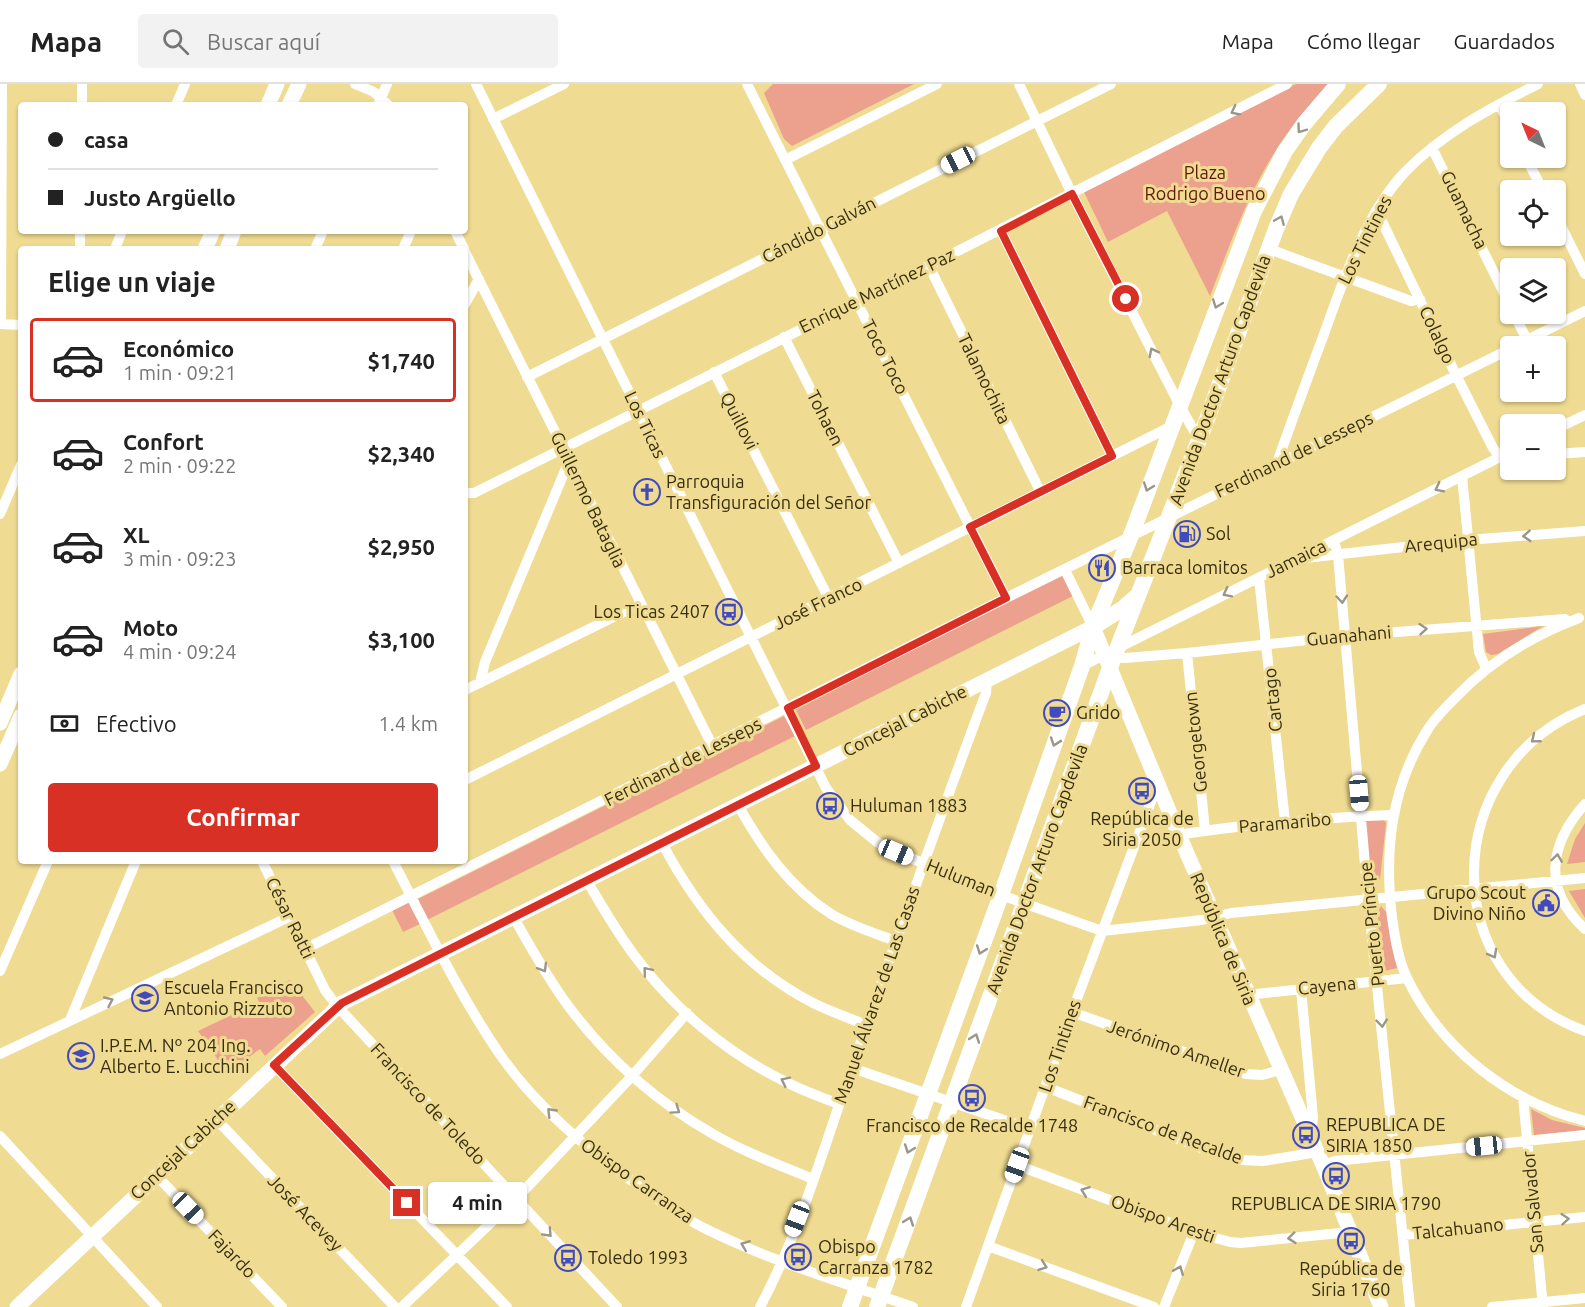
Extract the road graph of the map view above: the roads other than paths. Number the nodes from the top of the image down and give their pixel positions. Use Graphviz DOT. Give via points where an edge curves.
graph roads {
  1 [pos="2,84"];
  2 [pos="82,84"];
  3 [pos="185,84"];
  4 [pos="277,84"];
  5 [pos="298,84"];
  6 [pos="355,84"];
  7 [pos="387,84"];
  8 [pos="476,84"];
  9 [pos="937,84"];
  10 [pos="1018,84"];
  11 [pos="1111,84"];
  12 [pos="1287,84"];
  13 [pos="1338,84"];
  14 [pos="1379,84"];
  15 [pos="1538,84"];
  16 [pos="1580,84"];
  17 [pos="559,85"];
  18 [pos="751,85"];
  19 [pos="1585,95"];
  20 [pos="82,102"];
  21 [pos="177,102"];
  22 [pos="269,102"];
  23 [pos="290,102"];
  24 [pos="382,102"];
  25 [pos="1499,104"];
  26 [pos="493,119"];
  27 [pos="1036,120"];
  28 [pos="1432,148"];
  29 [pos="785,160"];
  30 [pos="1072,194"];
  31 [pos="1377,211"];
  32 [pos="820,230"];
  33 [pos="1001,231"];
  34 [pos="1566,236"];
  35 [pos="1269,249"];
  36 [pos="468,258"];
  37 [pos="928,266"];
  38 [pos="1585,274"];
  39 [pos="1344,278"];
  40 [pos="479,279"];
  41 [pos="1500,285"];
  42 [pos="468,299"];
  43 [pos="1420,299"];
  44 [pos="856,301"];
  45 [pos="1585,311"];
  46 [pos="1,324"];
  47 [pos="18,325"];
  48 [pos="1535,336"];
  49 [pos="784,337"];
  50 [pos="603,339"];
  51 [pos="1500,354"];
  52 [pos="714,372"];
  53 [pos="1456,375"];
  54 [pos="527,377"];
  55 [pos="1179,404"];
  56 [pos="637,410"];
  57 [pos="1585,415"];
  58 [pos="1566,424"];
  59 [pos="1170,427"];
  60 [pos="1199,440"];
  61 [pos="562,449"];
  62 [pos="1500,452"];
  63 [pos="1585,452"];
  64 [pos="1566,453"];
  65 [pos="1112,456"];
  66 [pos="1500,459"];
  67 [pos="569,461"];
  68 [pos="1277,463"];
  69 [pos="18,472"];
  70 [pos="1462,476"];
  71 [pos="1040,491"];
  72 [pos="468,496"];
  73 [pos="0,514"];
  74 [pos="1168,518"];
  75 [pos="970,527"];
  76 [pos="1585,531"];
  77 [pos="1130,538"];
  78 [pos="1467,540"];
  79 [pos="1334,541"];
  80 [pos="1338,555"];
  81 [pos="1298,558"];
  82 [pos="899,563"];
  83 [pos="1065,570"];
  84 [pos="1259,578"];
  85 [pos="1140,593"];
  86 [pos="1006,598"];
  87 [pos="829,599"];
  88 [pos="640,604"];
  89 [pos="1582,618"];
  90 [pos="1476,625"];
  91 [pos="1093,627"];
  92 [pos="1345,636"];
  93 [pos="751,637"];
  94 [pos="1267,644"];
  95 [pos="1187,653"];
  96 [pos="1112,657"];
  97 [pos="1082,666"];
  98 [pos="1486,668"];
  99 [pos="676,674"];
  100 [pos="987,680"];
  101 [pos="480,683"];
  102 [pos="18,686"];
  103 [pos="468,689"];
  104 [pos="788,708"];
  105 [pos="1585,709"];
  106 [pos="12,710"];
  107 [pos="0,723"];
  108 [pos="712,747"];
  109 [pos="0,764"];
  110 [pos="816,766"];
  111 [pos="468,778"];
  112 [pos="1160,789"];
  113 [pos="1585,804"];
  114 [pos="738,805"];
  115 [pos="1393,815"];
  116 [pos="1361,816"];
  117 [pos="1285,822"];
  118 [pos="1205,830"];
  119 [pos="1179,835"];
  120 [pos="663,843"];
  121 [pos="923,862"];
  122 [pos="47,864"];
  123 [pos="135,864"];
  124 [pos="263,864"];
  125 [pos="395,864"];
  126 [pos="1585,878"];
  127 [pos="587,881"];
  128 [pos="1556,881"];
  129 [pos="1473,888"];
  130 [pos="1001,895"];
  131 [pos="412,897"];
  132 [pos="1390,897"];
  133 [pos="1368,899"];
  134 [pos="1024,903"];
  135 [pos="289,917"];
  136 [pos="1214,917"];
  137 [pos="514,918"];
  138 [pos="1585,928"];
  139 [pos="1102,931"];
  140 [pos="896,941"];
  141 [pos="305,949"];
  142 [pos="441,954"];
  143 [pos="0,971"];
  144 [pos="1407,978"];
  145 [pos="1377,981"];
  146 [pos="1301,989"];
  147 [pos="1247,994"];
  148 [pos="336,1006"];
  149 [pos="1072,1012"];
  150 [pos="687,1013"];
  151 [pos="70,1020"];
  152 [pos="866,1025"];
  153 [pos="1585,1031"];
  154 [pos="0,1054"];
  155 [pos="274,1065"];
  156 [pos="852,1068"];
  157 [pos="1280,1070"];
  158 [pos="632,1076"];
  159 [pos="1046,1087"];
  160 [pos="928,1094"];
  161 [pos="1523,1097"];
  162 [pos="952,1101"];
  163 [pos="839,1104"];
  164 [pos="216,1119"];
  165 [pos="1585,1121"];
  166 [pos="1030,1129"];
  167 [pos="1585,1135"];
  168 [pos="0,1136"];
  169 [pos="1311,1136"];
  170 [pos="575,1137"];
  171 [pos="1528,1142"];
  172 [pos="1396,1155"];
  173 [pos="1320,1159"];
  174 [pos="1017,1165"];
  175 [pos="156,1175"];
  176 [pos="813,1179"];
  177 [pos="516,1199"];
  178 [pos="1585,1217"];
  179 [pos="1535,1221"];
  180 [pos="1194,1232"];
  181 [pos="1350,1232"];
  182 [pos="1403,1235"];
  183 [pos="91,1237"];
  184 [pos="988,1246"];
  185 [pos="457,1255"];
  186 [pos="782,1260"];
  187 [pos="859,1287"];
  188 [pos="1585,1298"];
  189 [pos="879,1301"];
  190 [pos="1543,1305"];
  191 [pos="17,1307"];
  192 [pos="157,1307"];
  193 [pos="282,1307"];
  194 [pos="395,1307"];
  195 [pos="402,1307"];
  196 [pos="507,1307"];
  197 [pos="617,1307"];
  198 [pos="760,1307"];
  199 [pos="850,1307"];
  200 [pos="913,1307"];
  201 [pos="966,1307"];
  202 [pos="1154,1307"];
  203 [pos="1164,1307"];
  204 [pos="1381,1307"];
  205 [pos="1410,1307"];
  206 [pos="1492,1307"];
  1 -- 46 [label="street"];
  2 -- 20 [label="street"];
  3 -- 21 [label="street"];
  4 -- 22 [label="main road"];
  5 -- 23 [label="main road"];
  6 -- 24 [label="street"];
  7 -- 24 [label="street"];
  8 -- 26 [label="street, Los Ticas"];
  9 -- 29 [label="street"];
  10 -- 27 [label="street"];
  11 -- 27 [label="street, Cándido Galván"];
  12 -- 30 [label="street, Enrique Martínez Paz, one-way"];
  13 -- 55 [label="main road, Avenida Doctor Arturo Capdevila, one-way" via="1304,124 1267,183"];
  35 -- 14 [label="main road, Avenida Doctor Arturo Capdevila, one-way" via="1291,194 1319,148"];
  15 -- 25 [label="street, Los Tintines"];
  16 -- 19 [label="street"];
  17 -- 26 [label="street"];
  18 -- 29 [label="street, Toco Toco"];
  25 -- 28 [label="street, Los Tintines"];
  26 -- 50 [label="street, Los Ticas"];
  27 -- 30 [label="street"];
  27 -- 32 [label="street, Cándido Galván"];
  28 -- 31 [label="street, Los Tintines" via="1406,172"];
  28 -- 41 [label="street, Guamacha"];
  29 -- 32 [label="street, Toco Toco"];
  30 -- 33 [label="street, Enrique Martínez Paz"];
  55 -- 30 [label="street, one-way"];
  31 -- 39 [label="street, Los Tintines"];
  31 -- 43 [label="street, Colalgo"];
  32 -- 44 [label="street, Toco Toco"];
  32 -- 50 [label="street, Cándido Galván"];
  33 -- 37 [label="street, Enrique Martínez Paz"];
  33 -- 65 [label="street"];
  34 -- 38 [label="street"];
  35 -- 39 [label="street"];
  35 -- 60 [label="main road, Avenida Doctor Arturo Capdevila"];
  36 -- 40 [label="street, Guillermo Bataglia"];
  37 -- 44 [label="street, Enrique Martínez Paz"];
  37 -- 71 [label="street, Talamochita"];
  39 -- 43 [label="street" via="1411,301"];
  39 -- 68 [label="street, Los Tintines"];
  40 -- 42 [label="street"];
  40 -- 54 [label="street, Guillermo Bataglia"];
  43 -- 53 [label="street, Colalgo"];
  44 -- 49 [label="street, Enrique Martínez Paz"];
  44 -- 75 [label="street, Toco Toco"];
  45 -- 48 [label="street"];
  46 -- 47 [label="street"];
  49 -- 52 [label="street, Enrique Martínez Paz"];
  49 -- 82 [label="street, Tohaen"];
  50 -- 54 [label="street, Cándido Galván"];
  50 -- 56 [label="street, Los Ticas"];
  51 -- 53 [label="street, Ferdinand de Lesseps"];
  52 -- 56 [label="street, Enrique Martínez Paz"];
  52 -- 87 [label="street, Quillovi"];
  53 -- 62 [label="street, Colalgo" via="1493,448"];
  53 -- 68 [label="street, Ferdinand de Lesseps"];
  54 -- 61 [label="street, Guillermo Bataglia"];
  55 -- 59 [label="main road, Avenida Doctor Arturo Capdevila"];
  55 -- 60 [label="street"];
  56 -- 61 [label="street, Enrique Martínez Paz"];
  56 -- 93 [label="street, Los Ticas"];
  57 -- 58 [label="street"];
  59 -- 65 [label="street, José Franco"];
  59 -- 77 [label="main road, Avenida Doctor Arturo Capdevila, one-way"];
  60 -- 74 [label="main road, Avenida Doctor Arturo Capdevila"];
  61 -- 67 [label="street, Guillermo Bataglia"];
  61 -- 72 [label="street, Enrique Martínez Paz"];
  63 -- 64 [label="street"];
  65 -- 71 [label="street, José Franco"];
  66 -- 70 [label="street, Jamaica"];
  67 -- 88 [label="street, Guillermo Bataglia"];
  67 -- 101 [label="street" via="485,662"];
  68 -- 74 [label="street, Ferdinand de Lesseps"];
  69 -- 73 [label="street"];
  70 -- 78 [label="street"];
  70 -- 79 [label="street, Jamaica, one-way"];
  71 -- 75 [label="street, José Franco"];
  74 -- 77 [label="street, Ferdinand de Lesseps"];
  74 -- 85 [label="main road, Avenida Doctor Arturo Capdevila"];
  75 -- 82 [label="street, José Franco"];
  75 -- 86 [label="street, Toco Toco"];
  76 -- 78 [label="street, Arequipa, one-way"];
  77 -- 83 [label="street, Ferdinand de Lesseps"];
  77 -- 91 [label="main road, Avenida Doctor Arturo Capdevila"];
  78 -- 80 [label="street, Arequipa"];
  78 -- 90 [label="street"];
  79 -- 80 [label="street, Puerto Príncipe"];
  79 -- 81 [label="street, Jamaica"];
  80 -- 81 [label="street, Arequipa"];
  80 -- 92 [label="street, Puerto Príncipe, one-way"];
  81 -- 84 [label="street, Jamaica"];
  82 -- 87 [label="street, José Franco"];
  83 -- 86 [label="street, Ferdinand de Lesseps"];
  83 -- 91 [label="street, República de Siria"];
  84 -- 94 [label="street, Cartago"];
  84 -- 96 [label="street, Jamaica, one-way"];
  85 -- 91 [label="main road"];
  85 -- 96 [label="main road, Avenida Doctor Arturo Capdevila"];
  86 -- 104 [label="street, Ferdinand de Lesseps"];
  87 -- 93 [label="street, José Franco"];
  88 -- 99 [label="street, Guillermo Bataglia"];
  88 -- 101 [label="street"];
  89 -- 90 [label="street, Guanahani"];
  89 -- 98 [label="street" via="1539,635"];
  92 -- 90 [label="street, Guanahani, one-way"];
  90 -- 98 [label="street" via="1479,652"];
  91 -- 96 [label="main road, República de Siria"];
  91 -- 97 [label="main road, Avenida Doctor Arturo Capdevila"];
  91 -- 100 [label="main road, Concejal Cabiche"];
  92 -- 94 [label="street, Guanahani"];
  92 -- 116 [label="street, Puerto Príncipe"];
  93 -- 99 [label="street, José Franco"];
  93 -- 104 [label="street, Los Ticas"];
  94 -- 95 [label="street, Guanahani"];
  94 -- 117 [label="street, Cartago"];
  95 -- 96 [label="street, Guanahani"];
  95 -- 118 [label="street, Georgetown"];
  96 -- 97 [label="street, Jamaica"];
  96 -- 112 [label="main road, República de Siria"];
  96 -- 134 [label="main road, Avenida Doctor Arturo Capdevila"];
  97 -- 130 [label="main road, Avenida Doctor Arturo Capdevila, one-way"];
  98 -- 115 [label="street" via="1428,728 1415,752"];
  99 -- 108 [label="street, Guillermo Bataglia"];
  99 -- 111 [label="street, José Franco"];
  100 -- 110 [label="main road, Concejal Cabiche"];
  100 -- 121 [label="street, Manuel Álvarez de Las Casas" via="986,693"];
  101 -- 103 [label="street"];
  102 -- 106 [label="main road"];
  104 -- 108 [label="street, Ferdinand de Lesseps"];
  104 -- 110 [label="street, Los Ticas"];
  105 -- 129 [label="street, one-way" via="1532,741 1499,781 1480,824 1474,851"];
  106 -- 107 [label="main road"];
  106 -- 109 [label="main road"];
  108 -- 131 [label="street, Ferdinand de Lesseps"];
  110 -- 114 [label="main road, Concejal Cabiche"];
  110 -- 121 [label="street, Huluman" via="850,820 877,842"];
  112 -- 119 [label="main road, República de Siria"];
  112 -- 139 [label="street, Los Tintines" via="1152,799"];
  128 -- 113 [label="street, one-way" via="1556,852"];
  114 -- 120 [label="main road, Concejal Cabiche"];
  114 -- 140 [label="street" via="773,860 805,894 846,922"];
  115 -- 116 [label="street, Paramaribo"];
  115 -- 132 [label="street" via="1389,840"];
  116 -- 117 [label="street, Paramaribo"];
  116 -- 133 [label="street, Puerto Príncipe"];
  117 -- 118 [label="street, Paramaribo"];
  118 -- 119 [label="street, Paramaribo"];
  119 -- 136 [label="main road, República de Siria"];
  120 -- 127 [label="main road, Concejal Cabiche"];
  120 -- 152 [label="street" via="699,905 746,956 799,995"];
  121 -- 130 [label="street, Huluman"];
  121 -- 140 [label="street, Manuel Álvarez de Las Casas"];
  122 -- 143 [label="street"];
  123 -- 151 [label="street"];
  124 -- 135 [label="street, César Ratti"];
  125 -- 131 [label="street, Obispo Carranza"];
  126 -- 128 [label="street, Huluman"];
  127 -- 137 [label="main road, Concejal Cabiche"];
  150 -- 127 [label="street, one-way" via="634,956"];
  128 -- 129 [label="street, Huluman"];
  128 -- 138 [label="street" via="1568,908"];
  129 -- 132 [label="street, Huluman"];
  129 -- 153 [label="street, one-way" via="1487,942 1507,975 1535,1005"];
  130 -- 134 [label="street, Huluman"];
  130 -- 160 [label="main road, Avenida Doctor Arturo Capdevila, one-way"];
  131 -- 141 [label="street, Ferdinand de Lesseps"];
  131 -- 142 [label="street, Obispo Carranza"];
  132 -- 133 [label="street, Huluman"];
  132 -- 144 [label="street" via="1398,956"];
  133 -- 136 [label="street, Huluman"];
  133 -- 145 [label="street, Puerto Príncipe"];
  134 -- 139 [label="street, Huluman"];
  162 -- 134 [label="main road, Avenida Doctor Arturo Capdevila, one-way"];
  135 -- 141 [label="street, César Ratti"];
  151 -- 135 [label="street, one-way"];
  136 -- 139 [label="street, Huluman"];
  136 -- 147 [label="main road, República de Siria"];
  137 -- 142 [label="main road, Concejal Cabiche"];
  137 -- 158 [label="street, one-way" via="570,1008"];
  139 -- 149 [label="street, Los Tintines"];
  140 -- 152 [label="street, Manuel Álvarez de Las Casas"];
  141 -- 148 [label="street, César Ratti"];
  142 -- 148 [label="main road, Concejal Cabiche"];
  170 -- 142 [label="street, Obispo Carranza, one-way" via="502,1057"];
  144 -- 145 [label="street, Cayena"];
  144 -- 161 [label="street" via="1454,1045 1477,1068"];
  145 -- 146 [label="street, Cayena"];
  145 -- 172 [label="street, Puerto Príncipe, one-way"];
  146 -- 147 [label="street, Cayena"];
  146 -- 169 [label="street" via="1313,1117"];
  147 -- 157 [label="main road, República de Siria"];
  148 -- 155 [label="main road, Concejal Cabiche"];
  148 -- 177 [label="street, Francisco de Toledo"];
  149 -- 157 [label="street, Jerónimo Ameller" via="1246,1074"];
  149 -- 159 [label="street, Los Tintines"];
  150 -- 158 [label="street"];
  163 -- 150 [label="street, one-way" via="755,1065"];
  151 -- 154 [label="street"];
  152 -- 156 [label="street, Manuel Álvarez de Las Casas"];
  155 -- 164 [label="main road, Concejal Cabiche"];
  155 -- 185 [label="street"];
  156 -- 160 [label="street"];
  156 -- 163 [label="street, Manuel Álvarez de Las Casas"];
  157 -- 169 [label="main road, República de Siria"];
  158 -- 170 [label="street"];
  158 -- 176 [label="street, one-way" via="714,1134"];
  159 -- 166 [label="street, Los Tintines"];
  159 -- 173 [label="street, Francisco de Recalde" via="1240,1160"];
  160 -- 162 [label="street"];
  160 -- 187 [label="main road, Avenida Doctor Arturo Capdevila, one-way"];
  161 -- 165 [label="street"];
  161 -- 171 [label="street, San Salvador"];
  162 -- 166 [label="street"];
  189 -- 162 [label="main road, Avenida Doctor Arturo Capdevila, one-way"];
  163 -- 176 [label="street, Manuel Álvarez de Las Casas"];
  164 -- 175 [label="main road, Concejal Cabiche"];
  164 -- 194 [label="street, José Acevey"];
  166 -- 174 [label="street, Los Tintines"];
  167 -- 171 [label="street, Francisco de Recalde"];
  168 -- 183 [label="street"];
  169 -- 173 [label="main road, República de Siria"];
  170 -- 177 [label="street"];
  186 -- 170 [label="street, Obispo Carranza, one-way" via="684,1217"];
  171 -- 172 [label="street, Francisco de Recalde"];
  171 -- 179 [label="street, San Salvador"];
  172 -- 173 [label="street, Francisco de Recalde"];
  172 -- 182 [label="street, Puerto Príncipe"];
  173 -- 181 [label="main road, República de Siria"];
  180 -- 174 [label="street, Obispo Aresti, one-way"];
  174 -- 184 [label="street, Los Tintines"];
  175 -- 183 [label="main road, Concejal Cabiche"];
  175 -- 193 [label="street, Fajardo"];
  176 -- 186 [label="street, Manuel Álvarez de Las Casas"];
  177 -- 185 [label="street"];
  177 -- 197 [label="street, Francisco de Toledo, one-way"];
  179 -- 178 [label="street, Talcahuano, one-way"];
  179 -- 182 [label="street, Talcahuano"];
  179 -- 190 [label="street, San Salvador"];
  181 -- 180 [label="street, Obispo Aresti, one-way" via="1241,1243"];
  203 -- 180 [label="street, one-way"];
  181 -- 204 [label="main road, República de Siria"];
  182 -- 205 [label="street, Puerto Príncipe"];
  183 -- 191 [label="main road, Concejal Cabiche"];
  183 -- 192 [label="street"];
  184 -- 201 [label="street, Los Tintines"];
  184 -- 202 [label="street, one-way"];
  185 -- 195 [label="street"];
  185 -- 196 [label="street"];
  186 -- 187 [label="street, Obispo Carranza"];
  186 -- 198 [label="street, Manuel Álvarez de Las Casas"];
  187 -- 189 [label="street, Obispo Carranza"];
  187 -- 199 [label="main road, Avenida Doctor Arturo Capdevila"];
  188 -- 190 [label="street"];
  189 -- 200 [label="street, Obispo Carranza"];
  190 -- 206 [label="street"];
}
